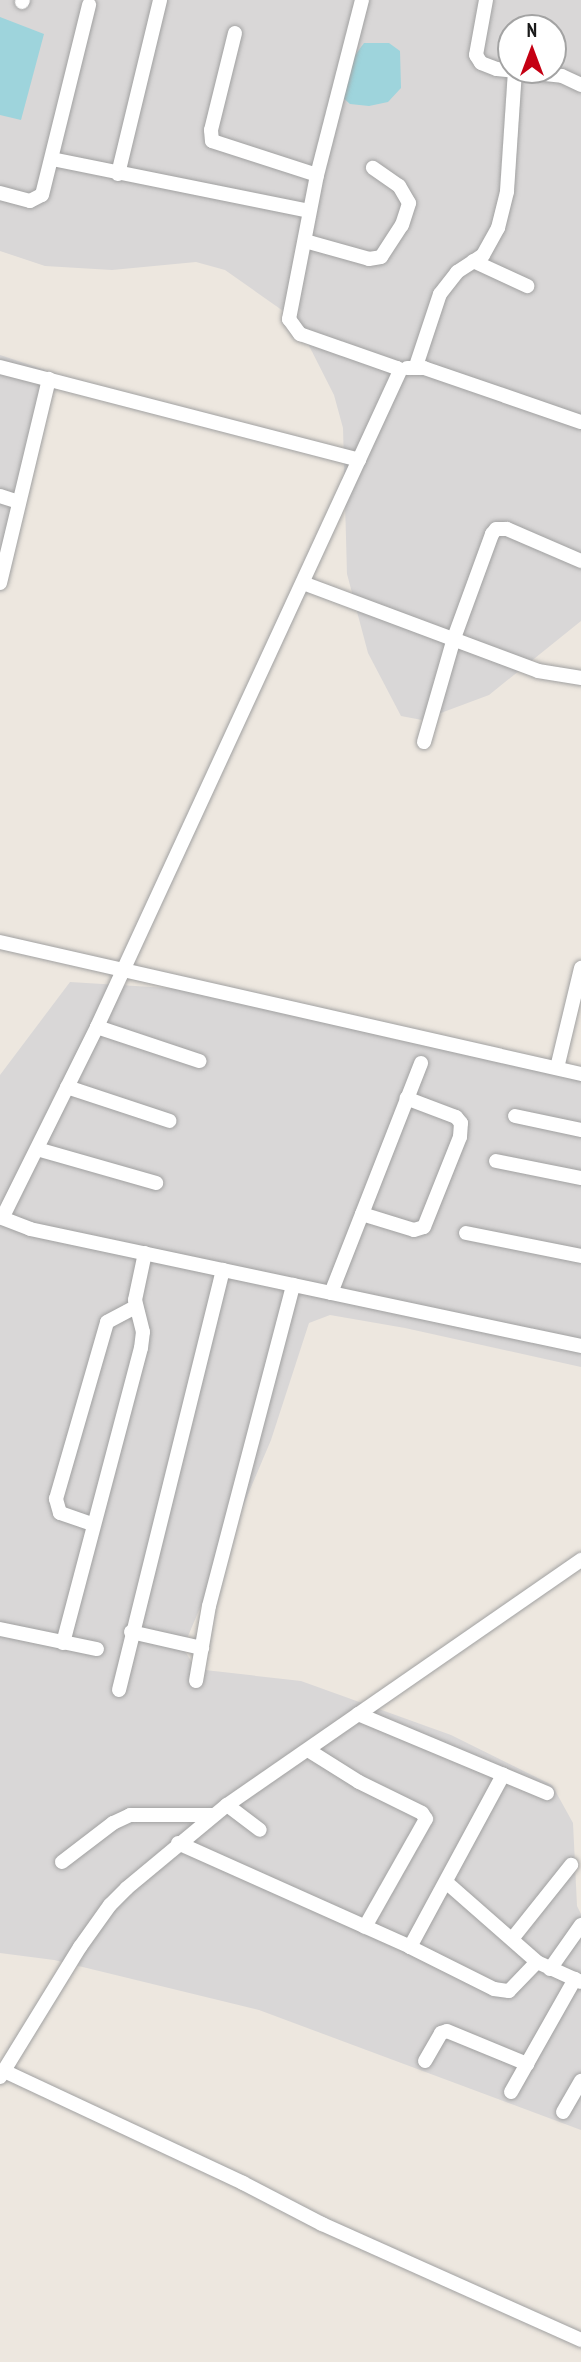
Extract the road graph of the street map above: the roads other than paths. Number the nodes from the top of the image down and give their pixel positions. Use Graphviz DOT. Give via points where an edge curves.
graph roads {
  1 [pos="160,0"];
  2 [pos="362,0"];
  3 [pos="486,0"];
  4 [pos="89,5"];
  5 [pos="235,33"];
  6 [pos="497,69"];
  7 [pos="514,84"];
  8 [pos="52,159"];
  9 [pos="373,169"];
  10 [pos="118,174"];
  11 [pos="317,175"];
  12 [pos="0,193"];
  13 [pos="309,211"];
  14 [pos="305,241"];
  15 [pos="473,261"];
  16 [pos="527,286"];
  17 [pos="416,366"];
  18 [pos="0,367"];
  19 [pos="399,370"];
  20 [pos="49,379"];
  21 [pos="581,422"];
  22 [pos="359,460"];
  23 [pos="0,496"];
  24 [pos="19,502"];
  25 [pos="581,561"];
  26 [pos="1,575"];
  27 [pos="303,583"];
  28 [pos="454,638"];
  29 [pos="581,678"];
  30 [pos="424,742"];
  31 [pos="0,942"];
  32 [pos="581,968"];
  33 [pos="123,971"];
  34 [pos="97,1027"];
  35 [pos="199,1060"];
  36 [pos="421,1063"];
  37 [pos="557,1068"];
  38 [pos="581,1074"];
  39 [pos="67,1087"];
  40 [pos="406,1098"];
  41 [pos="515,1116"];
  42 [pos="170,1121"];
  43 [pos="581,1130"];
  44 [pos="37,1149"];
  45 [pos="496,1161"];
  46 [pos="581,1178"];
  47 [pos="156,1183"];
  48 [pos="362,1214"];
  49 [pos="1,1220"];
  50 [pos="466,1233"];
  51 [pos="145,1253"];
  52 [pos="581,1256"];
  53 [pos="223,1270"];
  54 [pos="293,1285"];
  55 [pos="331,1293"];
  56 [pos="135,1307"];
  57 [pos="581,1346"];
  58 [pos="92,1524"];
  59 [pos="581,1560"];
  60 [pos="0,1629"];
  61 [pos="131,1632"];
  62 [pos="63,1643"];
  63 [pos="202,1648"];
  64 [pos="97,1649"];
  65 [pos="196,1681"];
  66 [pos="119,1690"];
  67 [pos="359,1714"];
  68 [pos="308,1750"];
  69 [pos="503,1775"];
  70 [pos="547,1794"];
  71 [pos="227,1805"];
  72 [pos="214,1815"];
  73 [pos="260,1830"];
  74 [pos="178,1843"];
  75 [pos="62,1862"];
  76 [pos="572,1865"];
  77 [pos="446,1882"];
  78 [pos="581,1925"];
  79 [pos="365,1927"];
  80 [pos="512,1939"];
  81 [pos="410,1947"];
  82 [pos="537,1962"];
  83 [pos="550,1969"];
  84 [pos="578,1981"];
  85 [pos="425,2062"];
  86 [pos="527,2064"];
  87 [pos="2,2074"];
  88 [pos="581,2081"];
  89 [pos="511,2092"];
  90 [pos="563,2112"];
  91 [pos="581,2340"];
  1 -- 10 [label="street"];
  2 -- 11 [label="street"];
  3 -- 6 [label="street" via="477,59"];
  4 -- 8 [label="street"];
  5 -- 11 [label="street" via="212,141"];
  7 -- 15 [label="street" via="507,191 498,228 483,255"];
  8 -- 10 [label="street"];
  8 -- 12 [label="street" via="37,199"];
  9 -- 14 [label="street" via="400,186 409,203 402,225 381,257 369,259"];
  10 -- 13 [label="street"];
  11 -- 13 [label="street"];
  13 -- 14 [label="street"];
  14 -- 19 [label="street" via="289,312 291,325 300,334"];
  15 -- 16 [label="street"];
  15 -- 17 [label="street" via="457,272 440,294"];
  17 -- 19 [label="street"];
  17 -- 21 [label="street"];
  18 -- 20 [label="street"];
  19 -- 22 [label="street"];
  20 -- 22 [label="street"];
  20 -- 24 [label="street"];
  22 -- 27 [label="street"];
  23 -- 24 [label="street"];
  24 -- 26 [label="street"];
  25 -- 28 [label="street" via="507,529 496,529"];
  27 -- 28 [label="street"];
  27 -- 33 [label="street"];
  28 -- 29 [label="street" via="538,671"];
  28 -- 30 [label="street"];
  31 -- 33 [label="street"];
  32 -- 37 [label="street"];
  33 -- 34 [label="street"];
  33 -- 37 [label="street"];
  34 -- 35 [label="street"];
  34 -- 39 [label="street"];
  36 -- 40 [label="street"];
  37 -- 38 [label="street"];
  39 -- 42 [label="street"];
  39 -- 44 [label="street"];
  40 -- 48 [label="street"];
  40 -- 48 [label="street" via="456,1117 461,1123 460,1137 424,1227 414,1230"];
  41 -- 43 [label="street"];
  44 -- 47 [label="street"];
  44 -- 49 [label="street"];
  45 -- 46 [label="street"];
  48 -- 55 [label="street"];
  49 -- 51 [label="street"];
  50 -- 52 [label="street"];
  51 -- 53 [label="street"];
  51 -- 56 [label="street"];
  53 -- 54 [label="street"];
  53 -- 61 [label="street"];
  54 -- 55 [label="street"];
  54 -- 63 [label="street"];
  55 -- 57 [label="street"];
  56 -- 58 [label="street" via="143,1332 141,1348"];
  56 -- 58 [label="street" via="107,1322 56,1499 60,1513"];
  58 -- 62 [label="street"];
  59 -- 67 [label="street"];
  60 -- 62 [label="street"];
  61 -- 63 [label="street"];
  61 -- 66 [label="street"];
  62 -- 64 [label="street"];
  63 -- 65 [label="street"];
  67 -- 68 [label="street"];
  67 -- 69 [label="street"];
  68 -- 71 [label="street"];
  68 -- 79 [label="street" via="426,1819"];
  69 -- 70 [label="street"];
  69 -- 77 [label="street"];
  71 -- 72 [label="street"];
  71 -- 73 [label="street"];
  72 -- 74 [label="street"];
  72 -- 75 [label="street" via="130,1815"];
  74 -- 79 [label="street"];
  74 -- 87 [label="street" via="110,1905"];
  76 -- 80 [label="street"];
  77 -- 80 [label="street"];
  77 -- 81 [label="street"];
  78 -- 83 [label="street"];
  79 -- 81 [label="street"];
  80 -- 82 [label="street"];
  81 -- 82 [label="street" via="503,1993"];
  82 -- 83 [label="street"];
  83 -- 84 [label="street"];
  84 -- 86 [label="street"];
  85 -- 86 [label="street" via="441,2033 447,2031"];
  86 -- 89 [label="street"];
  87 -- 91 [label="street"];
  88 -- 90 [label="street"];
}
